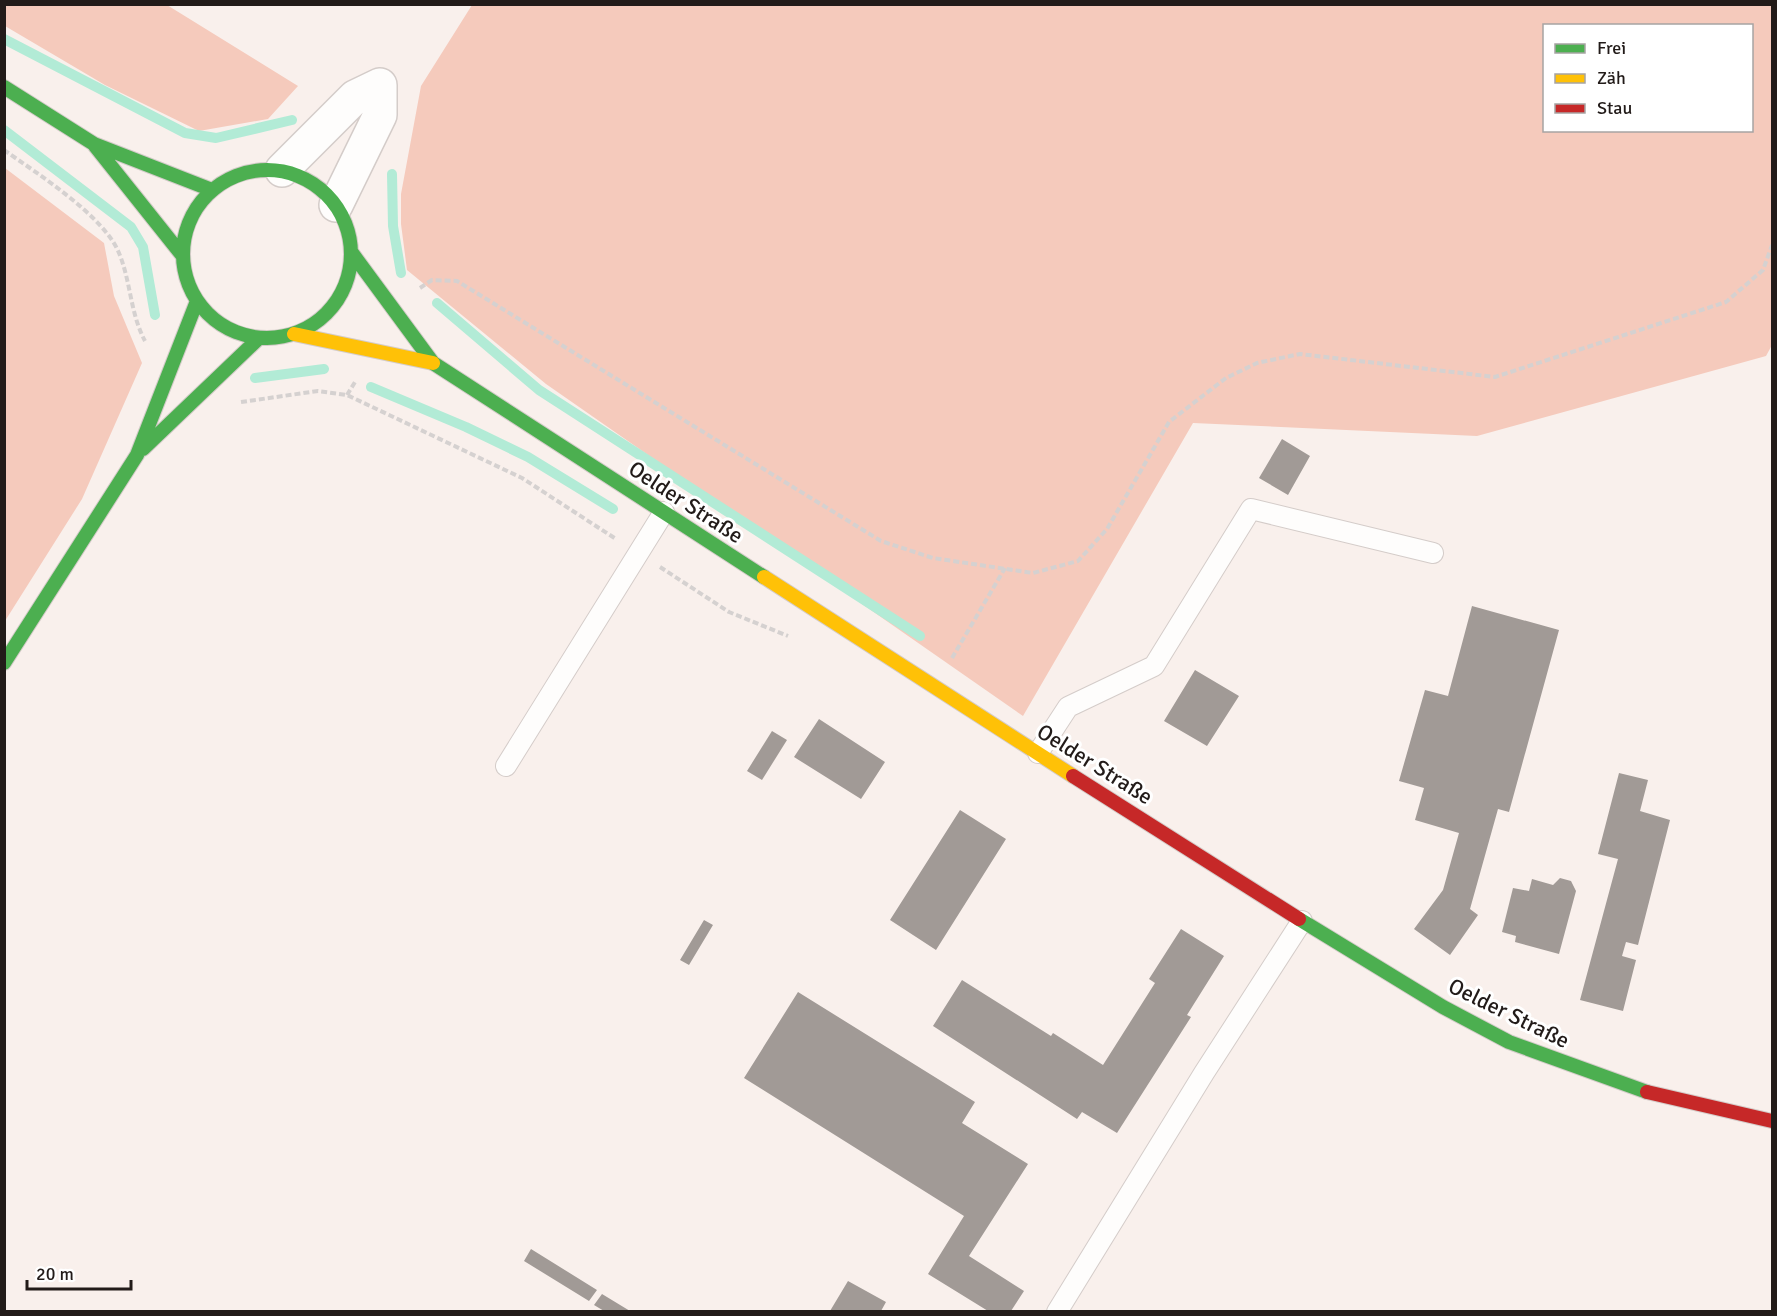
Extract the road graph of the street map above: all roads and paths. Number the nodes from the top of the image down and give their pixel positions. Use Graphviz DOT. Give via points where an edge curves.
graph roads {
  1 [pos="4,87"];
  2 [pos="94,144"];
  3 [pos="282,171"];
  4 [pos="212,190"];
  5 [pos="336,205"];
  6 [pos="1773,245"];
  7 [pos="352,253"];
  8 [pos="182,255"];
  9 [pos="196,301"];
  10 [pos="399,316"];
  11 [pos="294,334"];
  12 [pos="258,339"];
  13 [pos="376,350"];
  14 [pos="433,363"];
  15 [pos="347,395"];
  16 [pos="137,455"];
  17 [pos="664,512"];
  18 [pos="1432,553"];
  19 [pos="1005,568"];
  20 [pos="4,663"];
  21 [pos="935,688"];
  22 [pos="1038,753"];
  23 [pos="506,766"];
  24 [pos="1302,921"];
  25 [pos="1773,1121"];
  26 [pos="1057,1311"];
  1 -- 2 [label="street"];
  2 -- 4 [label="street"];
  2 -- 8 [label="street"];
  3 -- 4 [label="street" via="257,170 233,176"];
  3 -- 5 [label="street" via="312,183"];
  3 -- 5 [label="street" via="355,97 380,85 380,116"];
  4 -- 8 [label="street" via="196,209 186,231"];
  5 -- 7 [label="street" via="348,228"];
  6 -- 19 [label="path" via="1763,270 1726,302 1495,377 1300,354 1257,363 1226,378 1169,422 1107,529 1078,561 1033,573"];
  7 -- 10 [label="street, Oelder Straße"];
  7 -- 11 [label="street" via="349,279 338,302 322,319"];
  8 -- 9 [label="street" via="186,279"];
  9 -- 12 [label="street" via="213,320"];
  9 -- 16 [label="street"];
  10 -- 14 [label="street, Oelder Straße"];
  10 -- 19 [label="path" via="411,295 432,280 457,281 881,541 933,558"];
  11 -- 12 [label="street"];
  11 -- 13 [label="street, Oelder Straße"];
  12 -- 16 [label="street"];
  13 -- 14 [label="street, Oelder Straße"];
  13 -- 15 [label="path"];
  14 -- 17 [label="street, Oelder Straße"];
  16 -- 20 [label="street"];
  17 -- 21 [label="street, Oelder Straße"];
  17 -- 23 [label="lane"];
  18 -- 22 [label="lane" via="1251,509 1154,666 1068,707"];
  19 -- 21 [label="path"];
  21 -- 22 [label="street, Oelder Straße"];
  22 -- 24 [label="street, Oelder Straße"];
  24 -- 25 [label="street, Oelder Straße" via="1443,1007 1509,1042 1648,1092"];
  24 -- 26 [label="lane"];
}
